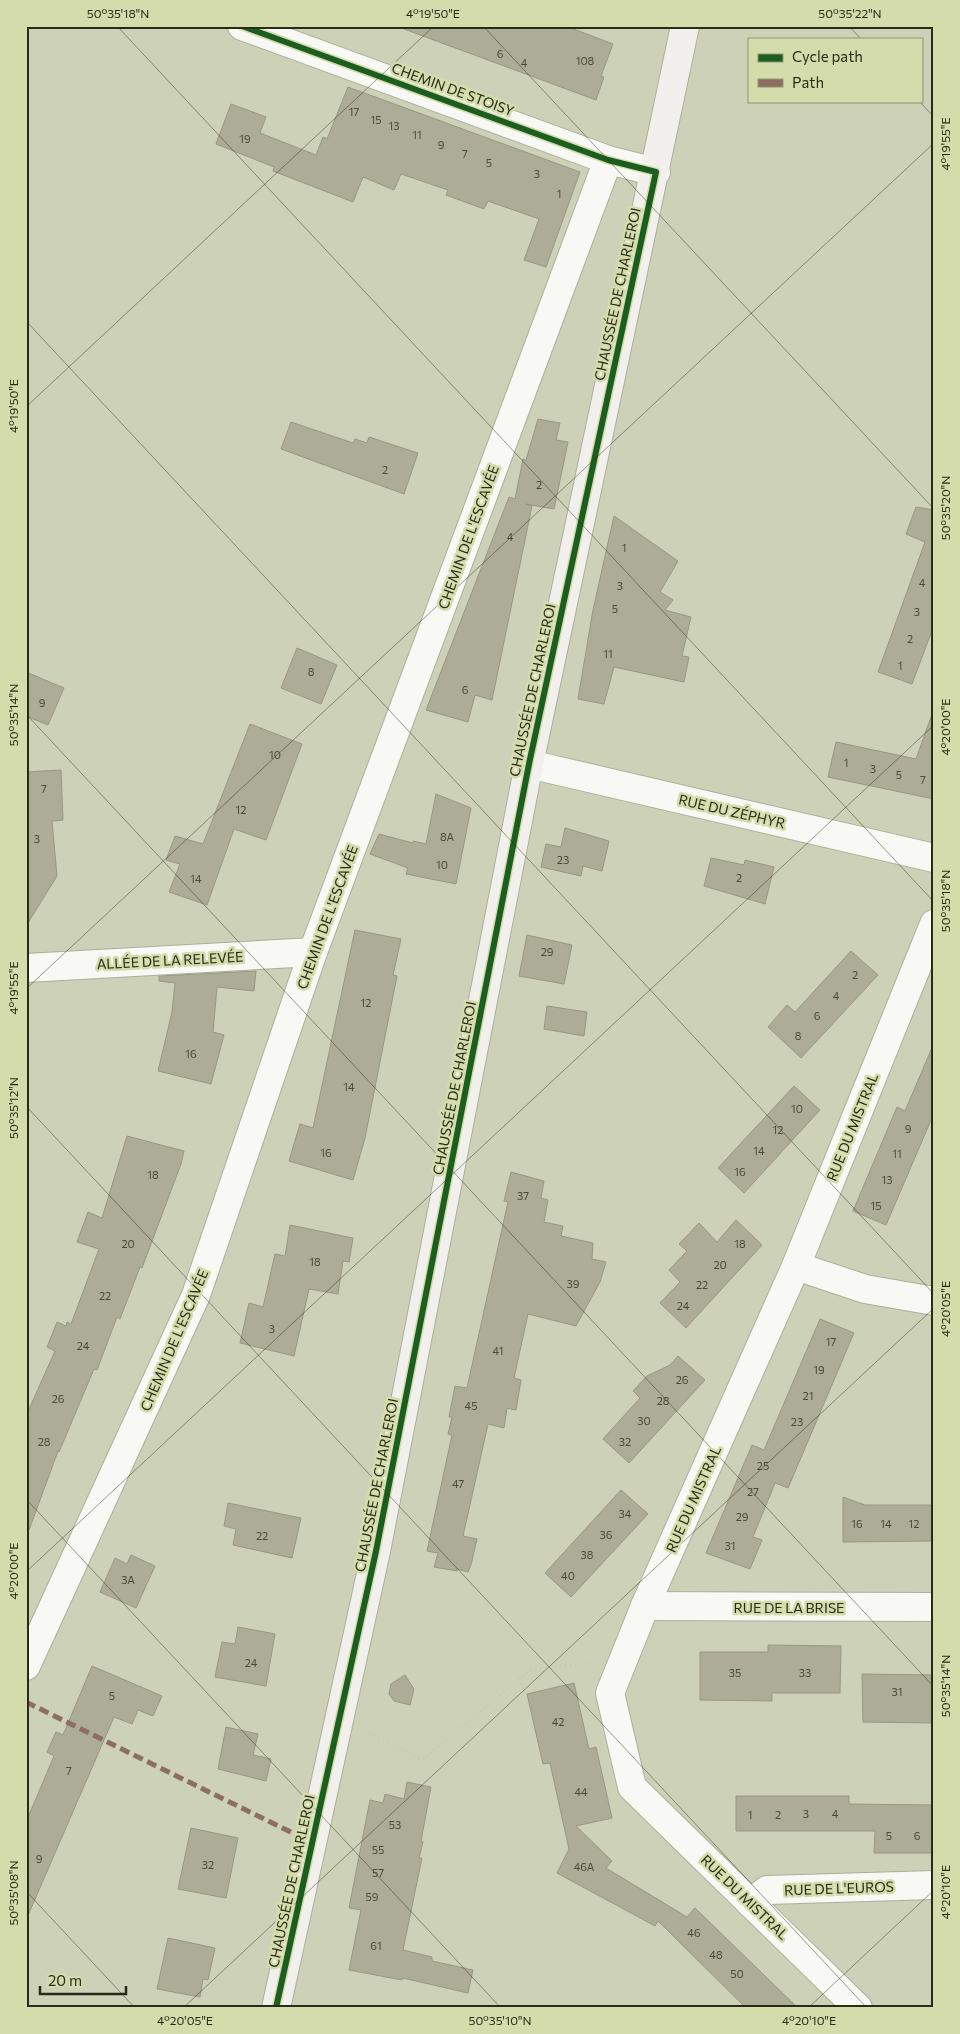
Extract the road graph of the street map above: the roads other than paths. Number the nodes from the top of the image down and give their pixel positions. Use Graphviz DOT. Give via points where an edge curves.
graph roads {
  1 [pos="242,26"];
  2 [pos="685,26"];
  3 [pos="608,160"];
  4 [pos="656,172"];
  5 [pos="529,764"];
  6 [pos="934,858"];
  7 [pos="934,924"];
  8 [pos="313,952"];
  9 [pos="26,968"];
  10 [pos="796,1266"];
  11 [pos="934,1301"];
  12 [pos="645,1606"];
  13 [pos="934,1607"];
  14 [pos="26,1666"];
  15 [pos="934,1885"];
  16 [pos="750,1903"];
  17 [pos="276,2008"];
  18 [pos="858,2008"];
  1 -- 3 [label="street, CHEMIN DE STOISY"];
  2 -- 4 [label="main road, CHAUSSÉE DE CHARLEROI"];
  3 -- 4 [label="street, CHEMIN DE STOISY"];
  3 -- 8 [label="street, CHEMIN DE L'ESCAVÉE"];
  4 -- 5 [label="main road, CHAUSSÉE DE CHARLEROI"];
  5 -- 6 [label="street, RUE DU ZÉPHYR"];
  5 -- 17 [label="main road, CHAUSSÉE DE CHARLEROI" via="376,1550"];
  7 -- 10 [label="street, RUE DU MISTRAL"];
  8 -- 9 [label="street, ALLÉE DE LA RELEVÉE"];
  8 -- 14 [label="street, CHEMIN DE L'ESCAVÉE" via="196,1296"];
  10 -- 11 [label="street" via="865,1289"];
  10 -- 12 [label="street, RUE DU MISTRAL"];
  12 -- 13 [label="street, RUE DE LA BRISE"];
  12 -- 16 [label="street, RUE DU MISTRAL" via="610,1693 632,1787"];
  15 -- 16 [label="street, RUE DE L'EUROS" via="767,1890"];
  16 -- 18 [label="street, RUE DU MISTRAL"];
}
